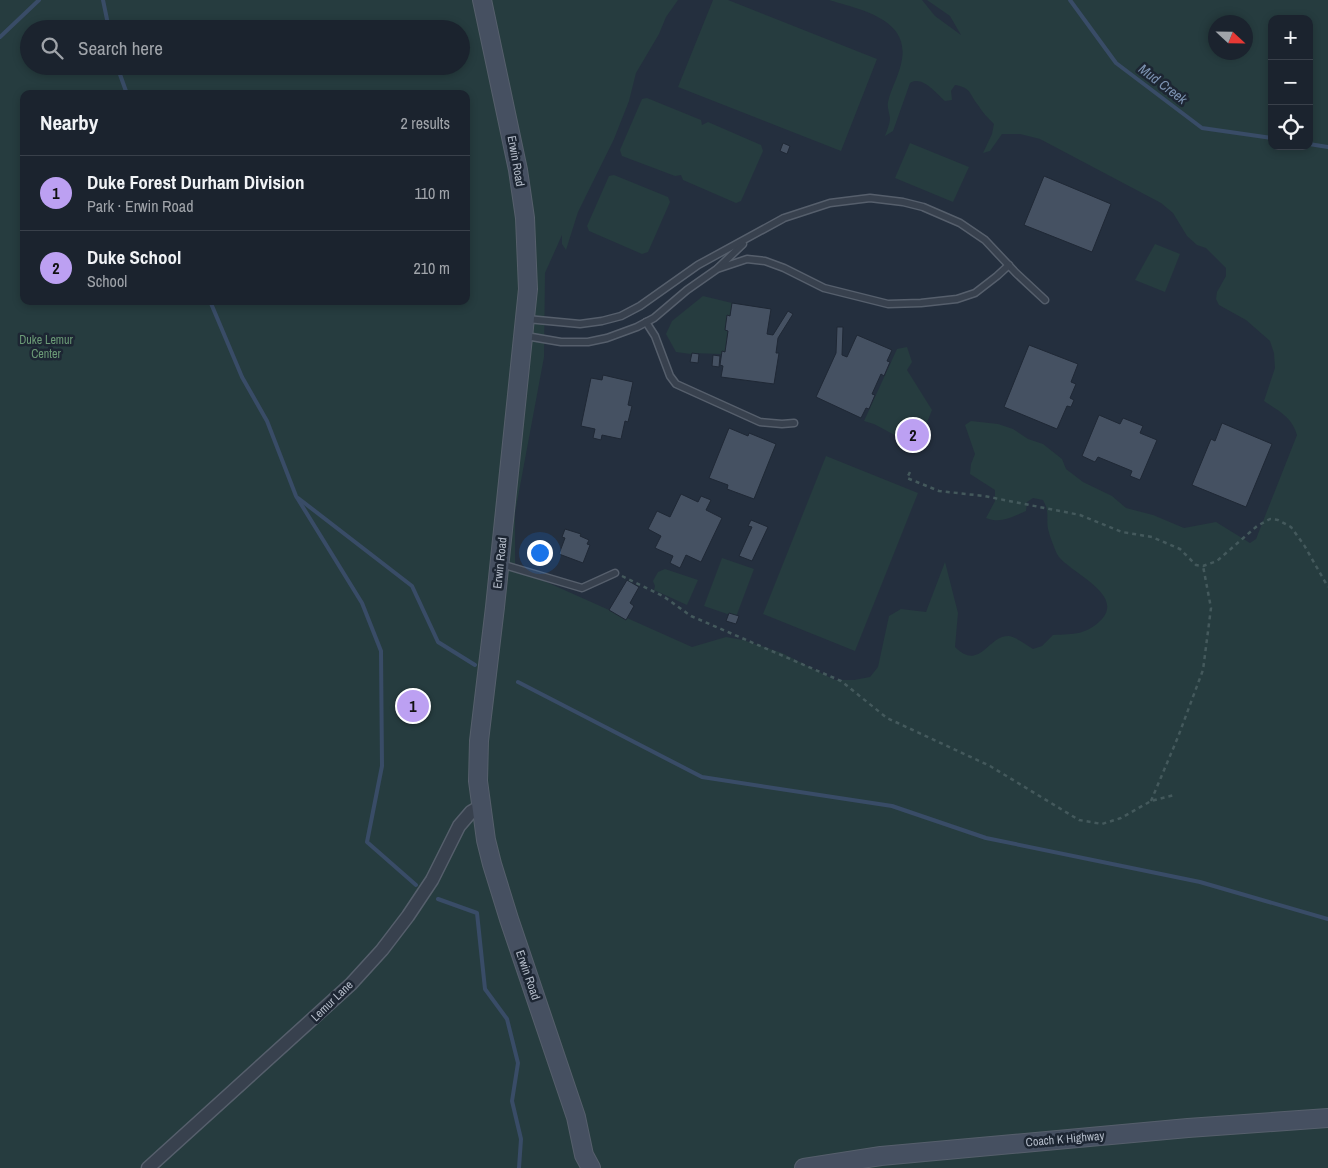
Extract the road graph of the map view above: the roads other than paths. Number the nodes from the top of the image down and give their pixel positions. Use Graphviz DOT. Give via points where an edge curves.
graph roads {
  1 [pos="482,0"];
  2 [pos="750,238"];
  3 [pos="1009,264"];
  4 [pos="717,269"];
  5 [pos="1046,300"];
  6 [pos="646,322"];
  7 [pos="525,327"];
  8 [pos="794,423"];
  9 [pos="500,564"];
  10 [pos="615,573"];
  11 [pos="481,806"];
  12 [pos="576,1116"];
  13 [pos="1328,1118"];
  14 [pos="587,1164"];
  15 [pos="148,1168"];
  16 [pos="604,1168"];
  17 [pos="804,1168"];
  1 -- 7 [label="main road, Erwin Road" via="522,195 528,263"];
  2 -- 3 [label="lane" via="784,218 830,203 870,198 924,207 960,223 985,240"];
  2 -- 4 [label="lane"];
  2 -- 7 [label="lane" via="698,265 621,316 580,324"];
  3 -- 4 [label="lane" via="975,292 957,299 896,304 824,288 765,261 747,259"];
  3 -- 5 [label="lane"];
  4 -- 6 [label="lane"];
  6 -- 7 [label="lane" via="588,342 561,342"];
  6 -- 8 [label="lane" via="676,384 760,422"];
  7 -- 9 [label="main road, Erwin Road"];
  9 -- 10 [label="lane" via="582,588"];
  9 -- 11 [label="main road, Erwin Road" via="479,742"];
  11 -- 12 [label="main road, Erwin Road" via="486,840 509,919"];
  11 -- 15 [label="street, Lemur Lane" via="459,826 432,880 408,916 351,984"];
  12 -- 14 [label="main road, Erwin Road"];
  12 -- 16 [label="main road, Erwin Road"];
  13 -- 17 [label="main road, Coach K Highway" via="881,1156"];
}
